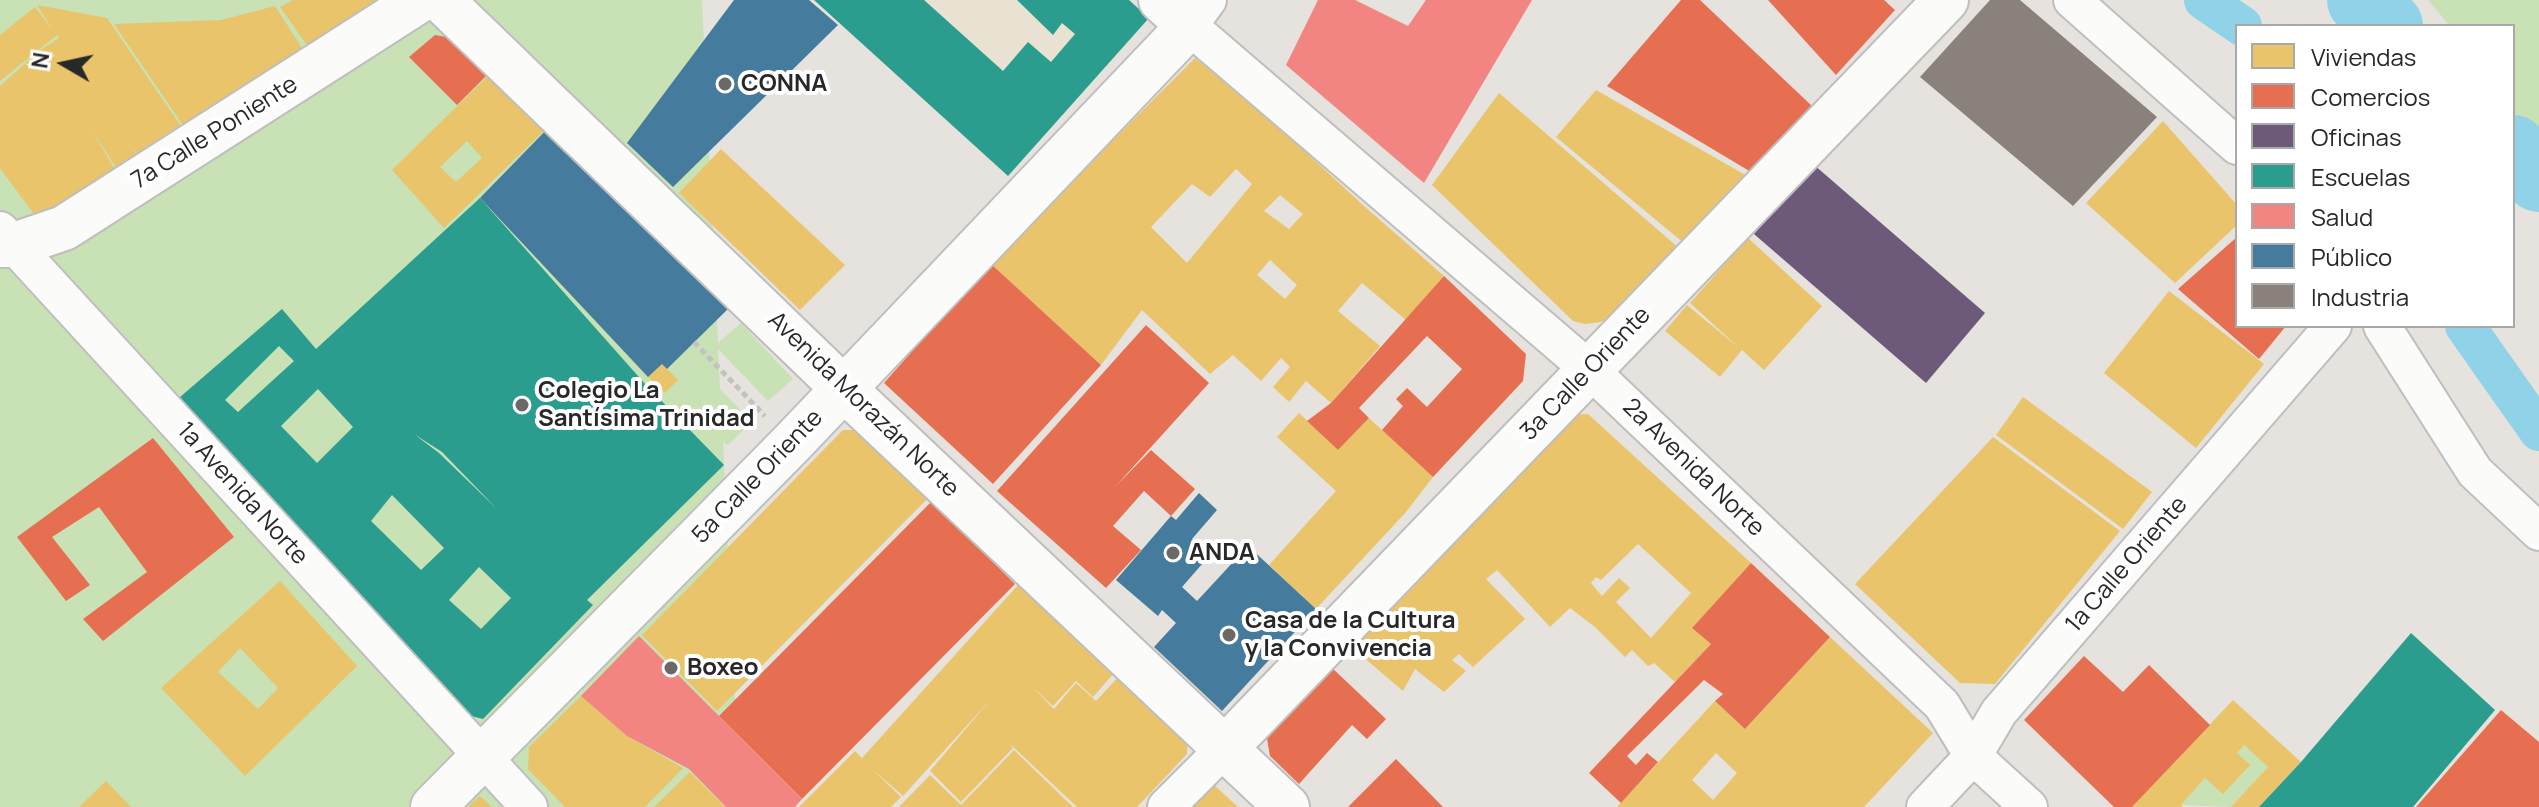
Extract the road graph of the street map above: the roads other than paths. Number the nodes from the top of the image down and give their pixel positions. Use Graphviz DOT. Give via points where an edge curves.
graph roads {
  1 [pos="420,0"];
  2 [pos="441,0"];
  3 [pos="1946,0"];
  4 [pos="2072,0"];
  5 [pos="1186,9"];
  6 [pos="2235,144"];
  7 [pos="5,240"];
  8 [pos="2331,328"];
  9 [pos="2383,328"];
  10 [pos="1590,370"];
  11 [pos="844,389"];
  12 [pos="2539,532"];
  13 [pos="1225,748"];
  14 [pos="1973,756"];
  15 [pos="483,759"];
  16 [pos="433,807"];
  17 [pos="529,807"];
  18 [pos="1166,807"];
  19 [pos="1287,807"];
  20 [pos="1925,807"];
  21 [pos="2029,807"];
  1 -- 7 [label="main road, 7a Calle Poniente" via="64,228"];
  2 -- 11 [label="main road, Avenida Morazán Norte"];
  3 -- 10 [label="main road, 3a Calle Oriente"];
  4 -- 6 [label="street"];
  5 -- 10 [label="street, 2a Avenida Norte"];
  5 -- 11 [label="main road, 5a Calle Oriente"];
  7 -- 15 [label="street, 1a Avenida Norte"];
  8 -- 14 [label="street, 1a Calle Oriente" via="1999,712"];
  9 -- 12 [label="street" via="2475,472"];
  10 -- 13 [label="main road, 3a Calle Oriente"];
  10 -- 14 [label="street, 2a Avenida Norte" via="1942,705"];
  11 -- 13 [label="main road, Avenida Morazán Norte"];
  11 -- 15 [label="main road, 5a Calle Oriente"];
  13 -- 18 [label="street"];
  13 -- 19 [label="main road, Avenida Morazán Norte"];
  14 -- 20 [label="street, 1a Calle Oriente"];
  14 -- 21 [label="street, 2a Avenida Norte"];
  15 -- 16 [label="main road, 5a Calle Oriente"];
  15 -- 17 [label="street, 1a Avenida Norte"];
}
